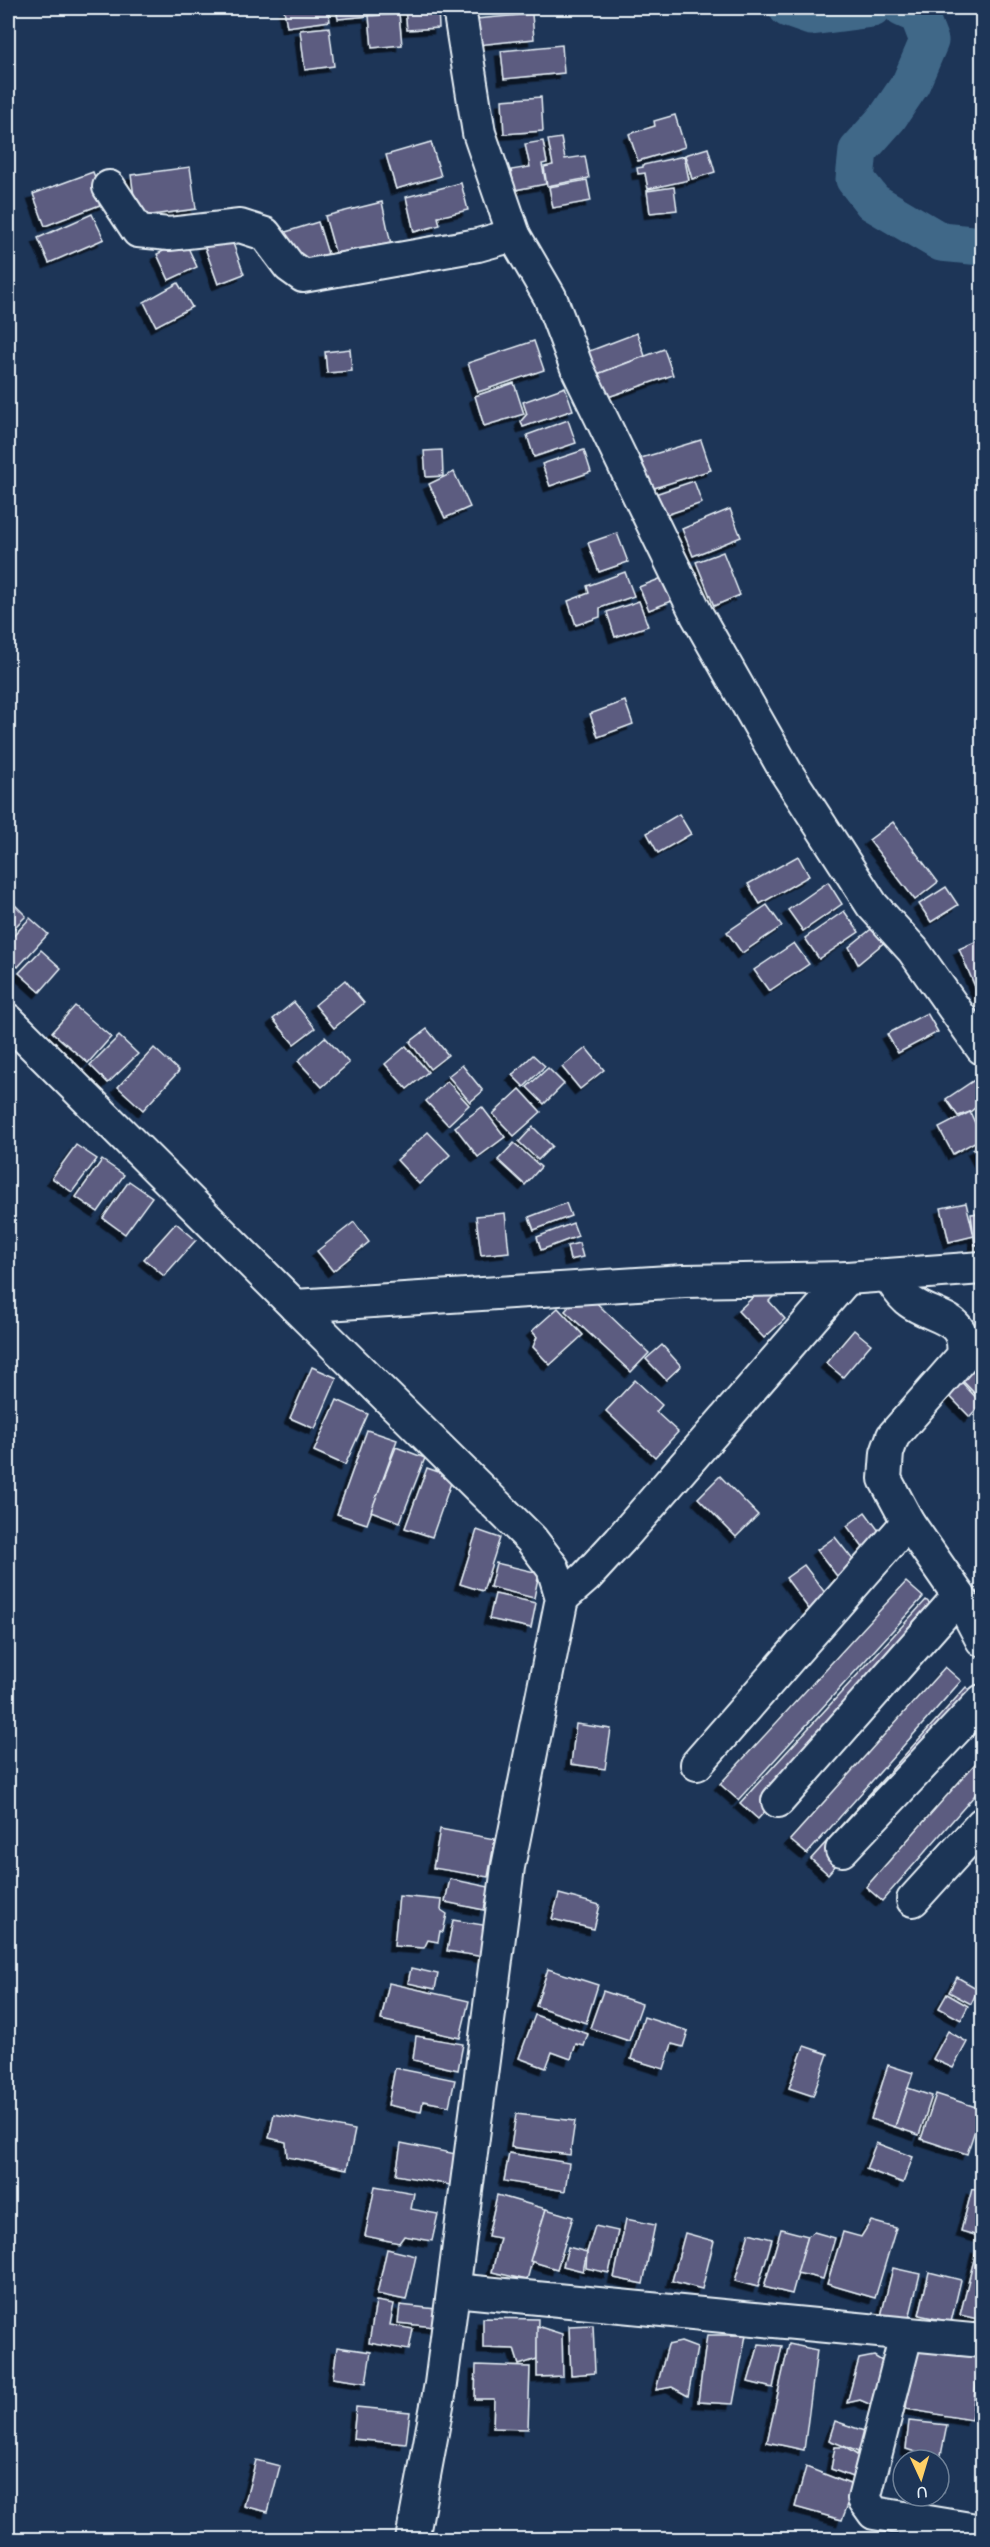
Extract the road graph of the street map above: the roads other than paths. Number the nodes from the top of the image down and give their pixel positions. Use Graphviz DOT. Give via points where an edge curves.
graph roads {
  1 [pos="459,8"];
  2 [pos="109,187"];
  3 [pos="514,235"];
  4 [pos="8,1020"];
  5 [pos="982,1048"];
  6 [pos="982,1268"];
  7 [pos="888,1275"];
  8 [pos="847,1278"];
  9 [pos="295,1306"];
  10 [pos="908,1522"];
  11 [pos="959,1596"];
  12 [pos="562,1598"];
  13 [pos="982,1640"];
  14 [pos="982,1701"];
  15 [pos="697,1764"];
  16 [pos="778,1801"];
  17 [pos="982,1824"];
  18 [pos="842,1850"];
  19 [pos="913,1899"];
  20 [pos="454,2290"];
  21 [pos="906,2335"];
  22 [pos="982,2341"];
  23 [pos="982,2531"];
  24 [pos="412,2540"];
  1 -- 3 [label="street" via="479,133"];
  2 -- 3 [label="street" via="138,231 168,234 240,226 265,234 289,266 303,276"];
  3 -- 5 [label="street" via="550,297 577,368 697,615 786,772 872,905 913,950"];
  4 -- 9 [label="street"];
  6 -- 7 [label="street"];
  7 -- 8 [label="street"];
  7 -- 10 [label="street" via="908,1301 955,1325 964,1346 963,1356 893,1436 887,1453 885,1479"];
  8 -- 9 [label="street" via="684,1281"];
  8 -- 12 [label="street" via="620,1540"];
  9 -- 12 [label="street" via="531,1539 553,1568"];
  10 -- 11 [label="street"];
  10 -- 15 [label="street"];
  11 -- 13 [label="street"];
  11 -- 16 [label="street"];
  12 -- 20 [label="street" via="508,1867"];
  14 -- 18 [label="street"];
  17 -- 19 [label="street"];
  20 -- 21 [label="street"];
  20 -- 24 [label="street"];
  21 -- 22 [label="street"];
  21 -- 23 [label="street" via="864,2499 874,2513"];
}
